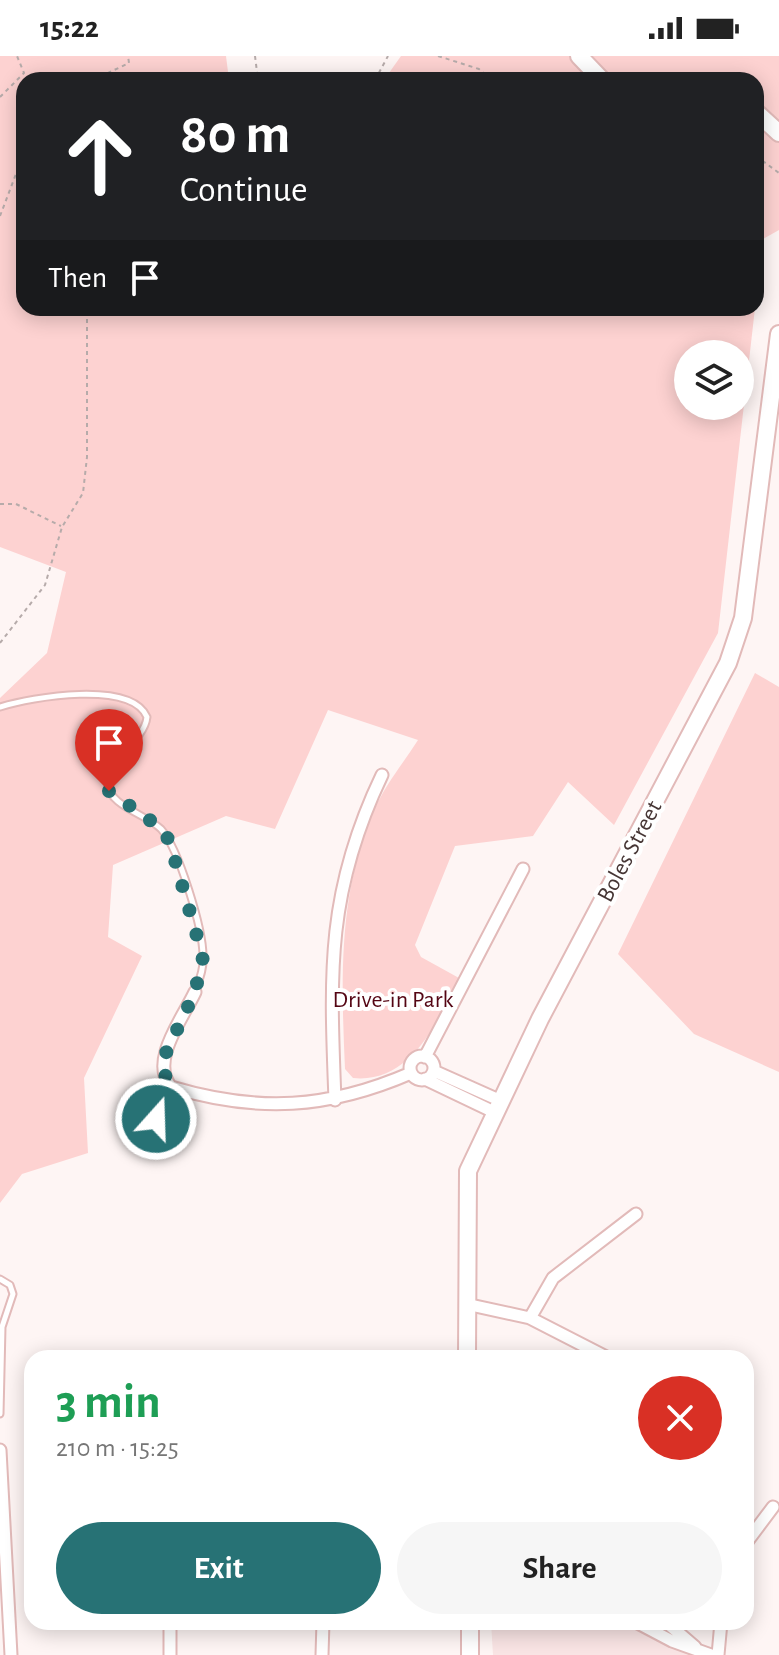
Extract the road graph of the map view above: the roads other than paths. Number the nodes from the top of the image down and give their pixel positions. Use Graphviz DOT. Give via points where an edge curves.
graph roads {
  1 [pos="579,56"];
  2 [pos="594,72"];
  3 [pos="764,119"];
  4 [pos="779,133"];
  5 [pos="779,334"];
  6 [pos="776,378"];
  7 [pos="0,707"];
  8 [pos="382,775"];
  9 [pos="523,869"];
  10 [pos="195,992"];
  11 [pos="425,1057"];
  12 [pos="411,1073"];
  13 [pos="429,1075"];
  14 [pos="171,1087"];
  15 [pos="335,1100"];
  16 [pos="496,1106"];
  17 [pos="156,1138"];
  18 [pos="636,1214"];
  19 [pos="0,1279"];
  20 [pos="466,1304"];
  21 [pos="530,1318"];
  22 [pos="467,1350"];
  23 [pos="592,1350"];
  24 [pos="0,1414"];
  25 [pos="0,1450"];
  26 [pos="773,1507"];
  27 [pos="754,1532"];
  28 [pos="170,1630"];
  29 [pos="323,1630"];
  30 [pos="470,1630"];
  31 [pos="651,1630"];
  32 [pos="675,1630"];
  33 [pos="720,1630"];
  34 [pos="695,1647"];
  35 [pos="11,1655"];
  36 [pos="170,1655"];
  37 [pos="322,1655"];
  38 [pos="470,1655"];
  39 [pos="711,1655"];
  40 [pos="718,1655"];
  1 -- 2 [label="street"];
  3 -- 4 [label="street"];
  5 -- 6 [label="street, Boles Street"];
  6 -- 16 [label="street, Boles Street" via="743,618 728,663"];
  7 -- 10 [label="lane" via="58,695 123,699 142,708 147,717 144,729 115,761 107,784 112,796 158,826 173,848 203,948"];
  8 -- 15 [label="street" via="352,844 337,906 332,984"];
  9 -- 11 [label="street"];
  10 -- 14 [label="street" via="162,1063"];
  11 -- 12 [label="street" via="413,1060"];
  11 -- 13 [label="street" via="432,1062"];
  12 -- 13 [label="street" via="417,1079"];
  12 -- 15 [label="street"];
  13 -- 16 [label="street"];
  14 -- 15 [label="street" via="229,1102"];
  14 -- 17 [label="street" via="159,1108"];
  16 -- 20 [label="street, Boles Street" via="468,1171"];
  18 -- 21 [label="street" via="553,1278"];
  19 -- 24 [label="lane" via="13,1294 2,1327"];
  20 -- 21 [label="street"];
  20 -- 22 [label="street, Boles Street"];
  21 -- 23 [label="street"];
  25 -- 35 [label="street"];
  26 -- 27 [label="street"];
  28 -- 36 [label="street"];
  29 -- 37 [label="street"];
  30 -- 38 [label="street"];
  31 -- 34 [label="street"];
  32 -- 34 [label="street"];
  33 -- 40 [label="street"];
  34 -- 39 [label="street"];
}
